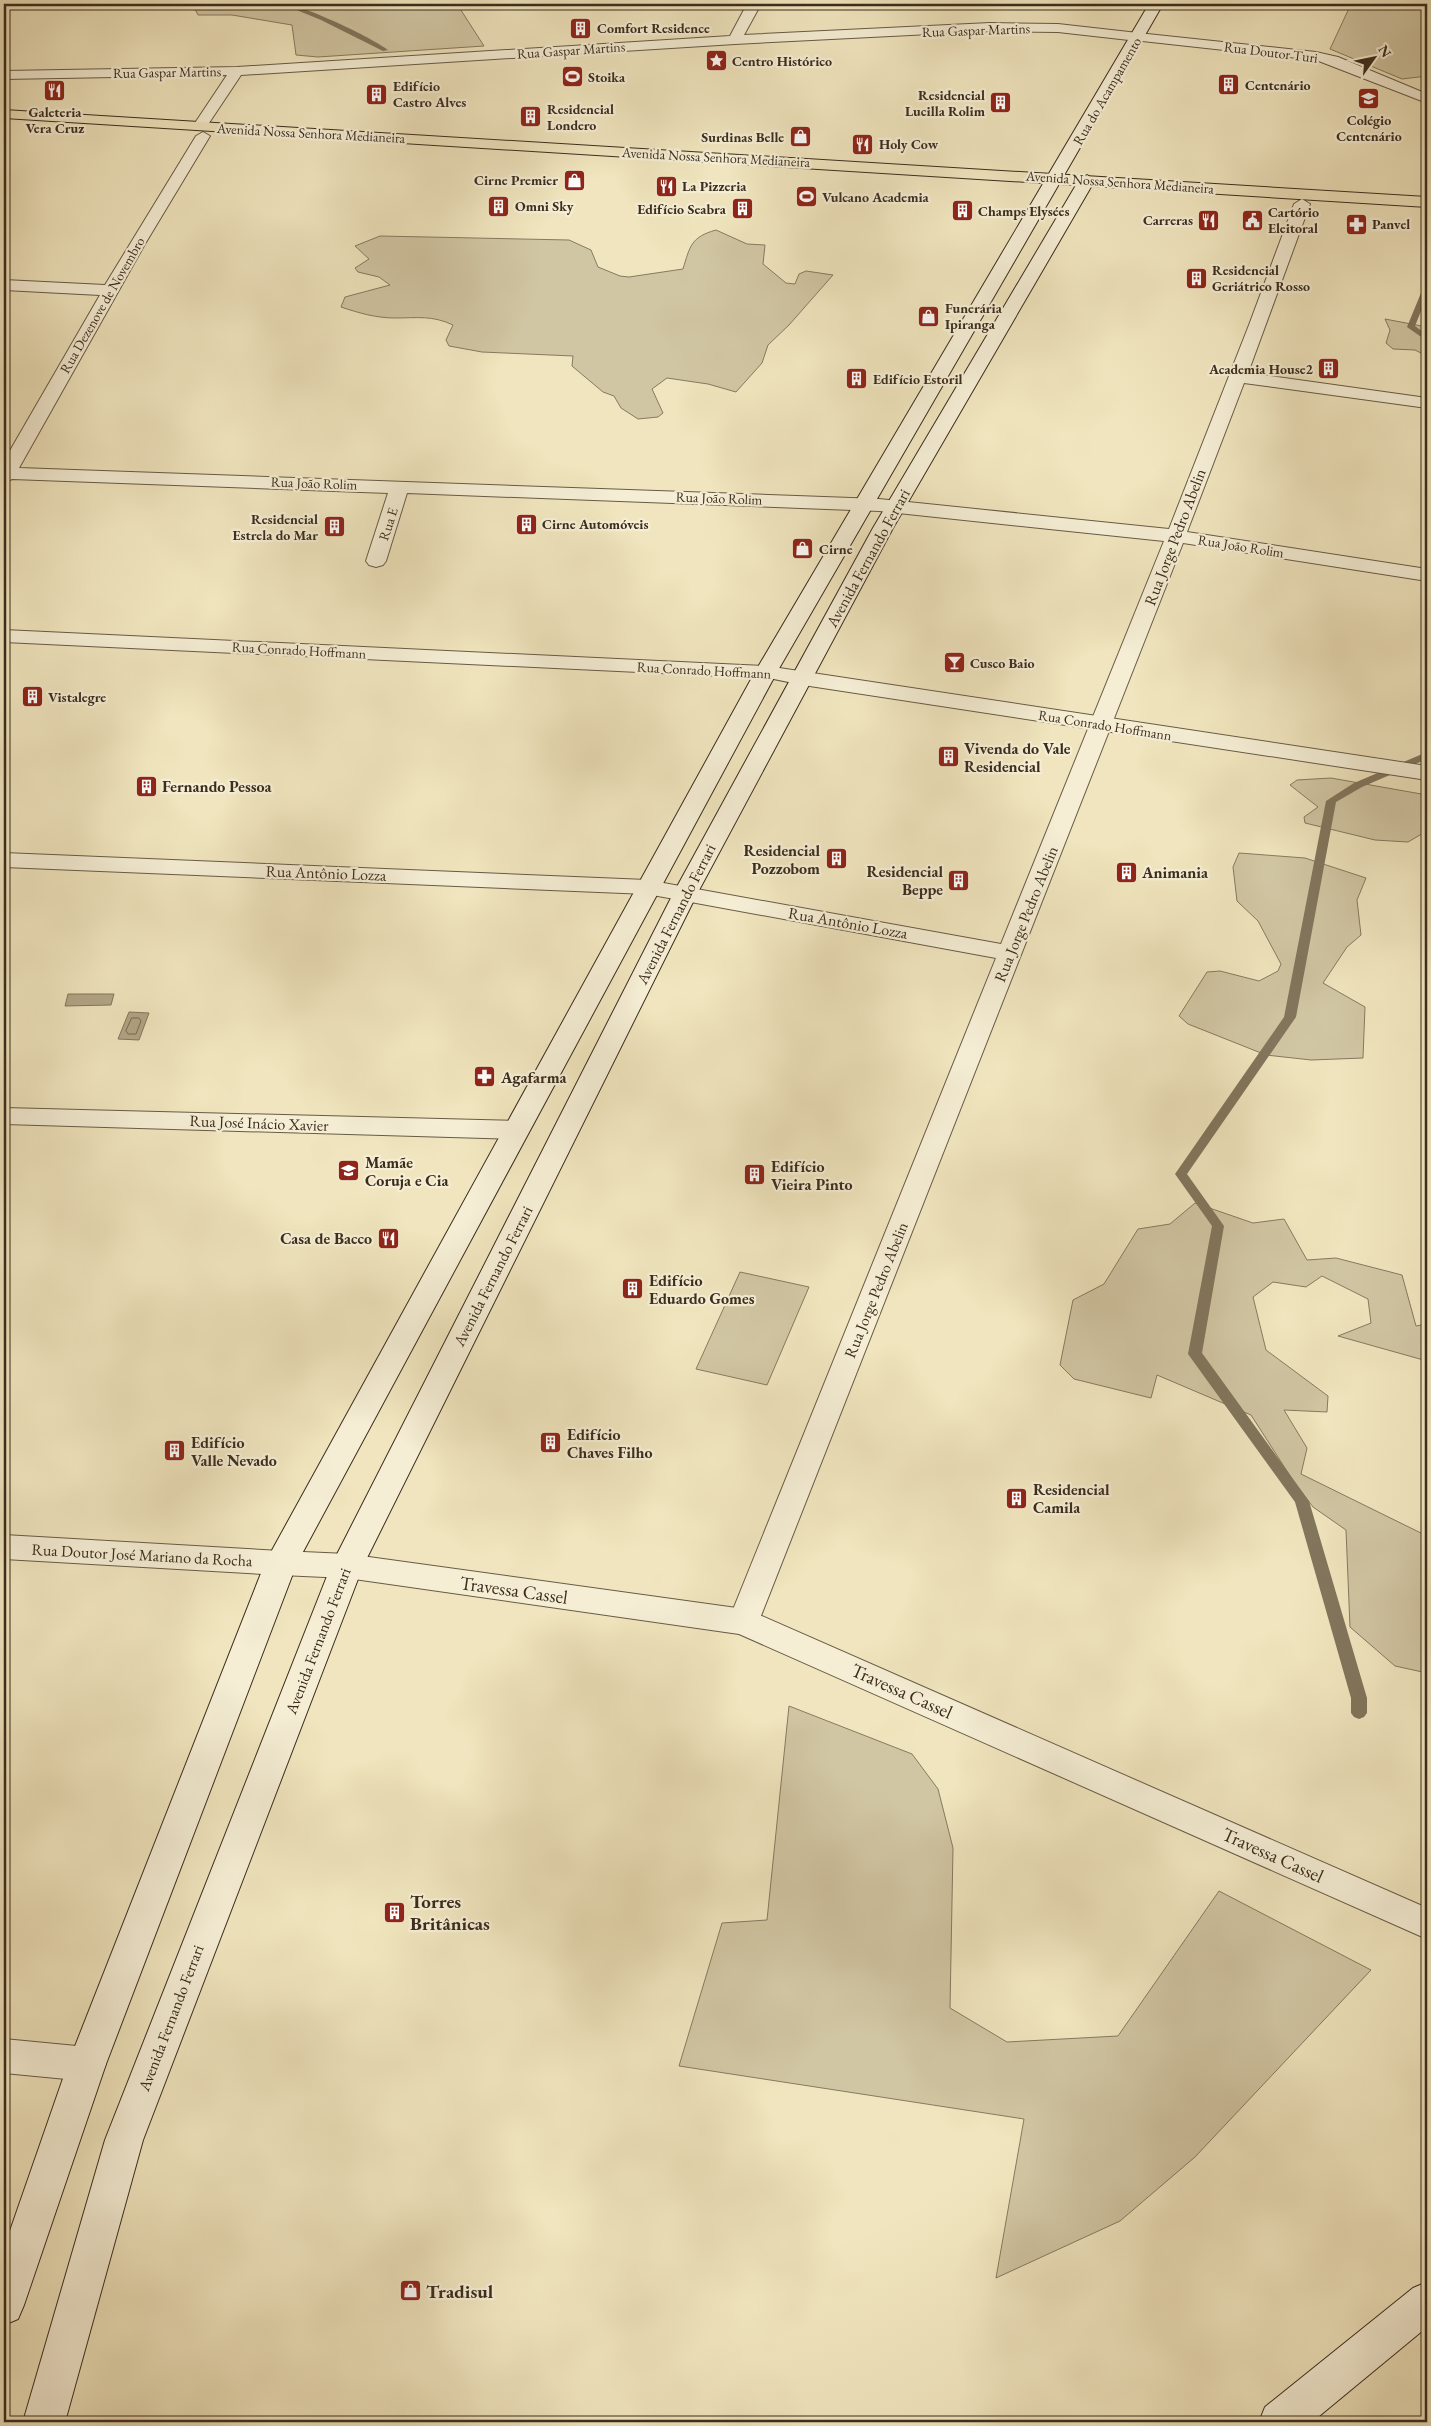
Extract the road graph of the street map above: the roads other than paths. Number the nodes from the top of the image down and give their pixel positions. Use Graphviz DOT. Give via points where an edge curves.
graph roads {
  1 [pos="754,4"];
  2 [pos="1156,4"];
  3 [pos="1138,37"];
  4 [pos="735,40"];
  5 [pos="237,71"];
  6 [pos="4,75"];
  7 [pos="1427,99"];
  8 [pos="4,114"];
  9 [pos="4,124"];
  10 [pos="201,131"];
  11 [pos="1053,183"];
  12 [pos="1084,185"];
  13 [pos="1427,202"];
  14 [pos="1302,204"];
  15 [pos="1427,212"];
  16 [pos="4,285"];
  17 [pos="110,290"];
  18 [pos="1237,377"];
  19 [pos="1427,402"];
  20 [pos="5,475"];
  21 [pos="400,486"];
  22 [pos="863,504"];
  23 [pos="896,506"];
  24 [pos="1176,536"];
  25 [pos="376,561"];
  26 [pos="1427,575"];
  27 [pos="4,636"];
  28 [pos="766,672"];
  29 [pos="803,679"];
  30 [pos="1101,724"];
  31 [pos="1427,773"];
  32 [pos="4,860"];
  33 [pos="647,887"];
  34 [pos="685,894"];
  35 [pos="1010,953"];
  36 [pos="4,1116"];
  37 [pos="515,1130"];
  38 [pos="4,1547"];
  39 [pos="281,1563"];
  40 [pos="347,1566"];
  41 [pos="744,1622"];
  42 [pos="1427,1924"];
  43 [pos="4,2056"];
  44 [pos="87,2064"];
  45 [pos="1427,2302"];
  46 [pos="4,2305"];
  47 [pos="44,2422"];
  48 [pos="1280,2422"];
  1 -- 4 [label="street"];
  2 -- 3 [label="street, Rua do Acampamento"];
  3 -- 4 [label="street, Rua Gaspar Martins" via="1058,28 990,28"];
  3 -- 7 [label="street, Rua Doutor Turi" via="1316,56"];
  3 -- 11 [label="street, Rua do Acampamento"];
  4 -- 5 [label="street, Rua Gaspar Martins"];
  5 -- 6 [label="street, Rua Gaspar Martins"];
  5 -- 10 [label="street, Rua Dezenove de Novembro"];
  8 -- 10 [label="main road, Avenida Nossa Senhora Medianeira"];
  9 -- 10 [label="main road, Avenida Nossa Senhora Medianeira"];
  10 -- 11 [label="main road, Avenida Nossa Senhora Medianeira"];
  10 -- 17 [label="street, Rua Dezenove de Novembro"];
  11 -- 12 [label="main road, Avenida Nossa Senhora Medianeira"];
  11 -- 22 [label="street, Avenida Fernando Ferrari"];
  12 -- 13 [label="main road, Avenida Nossa Senhora Medianeira"];
  12 -- 14 [label="main road, Avenida Nossa Senhora Medianeira"];
  12 -- 23 [label="street, Avenida Fernando Ferrari"];
  14 -- 15 [label="main road, Avenida Nossa Senhora Medianeira"];
  14 -- 18 [label="street, Rua Jorge Pedro Abelin"];
  16 -- 17 [label="street"];
  17 -- 20 [label="street, Rua Dezenove de Novembro"];
  18 -- 19 [label="street"];
  18 -- 24 [label="street, Rua Jorge Pedro Abelin"];
  20 -- 21 [label="street, Rua João Rolim"];
  21 -- 22 [label="street, Rua João Rolim"];
  21 -- 25 [label="street, Rua E"];
  22 -- 23 [label="street, Rua João Rolim"];
  22 -- 28 [label="street, Avenida Fernando Ferrari"];
  23 -- 24 [label="street, Rua João Rolim"];
  23 -- 29 [label="street, Avenida Fernando Ferrari"];
  24 -- 26 [label="street, Rua João Rolim"];
  24 -- 30 [label="street, Rua Jorge Pedro Abelin"];
  27 -- 28 [label="street, Rua Conrado Hoffmann"];
  28 -- 29 [label="street, Rua Conrado Hoffmann"];
  28 -- 33 [label="street, Avenida Fernando Ferrari"];
  29 -- 30 [label="street, Rua Conrado Hoffmann"];
  29 -- 34 [label="street, Avenida Fernando Ferrari"];
  30 -- 31 [label="street, Rua Conrado Hoffmann"];
  30 -- 35 [label="street, Rua Jorge Pedro Abelin"];
  32 -- 33 [label="street, Rua Antônio Lozza"];
  33 -- 34 [label="street, Rua Antônio Lozza"];
  33 -- 37 [label="street, Avenida Fernando Ferrari"];
  34 -- 35 [label="street, Rua Antônio Lozza"];
  34 -- 40 [label="street, Avenida Fernando Ferrari"];
  35 -- 41 [label="street, Rua Jorge Pedro Abelin"];
  36 -- 37 [label="street, Rua José Inácio Xavier"];
  37 -- 39 [label="street, Avenida Fernando Ferrari"];
  38 -- 39 [label="street, Rua Doutor José Mariano da Rocha"];
  39 -- 40 [label="street, Rua Doutor José Mariano da Rocha"];
  39 -- 44 [label="street, Avenida Fernando Ferrari"];
  40 -- 41 [label="street, Travessa Cassel"];
  40 -- 47 [label="street, Avenida Fernando Ferrari" via="124,2140"];
  41 -- 42 [label="street, Travessa Cassel"];
  43 -- 44 [label="street"];
  44 -- 46 [label="street, Avenida Fernando Ferrari"];
  45 -- 48 [label="street"];
}
